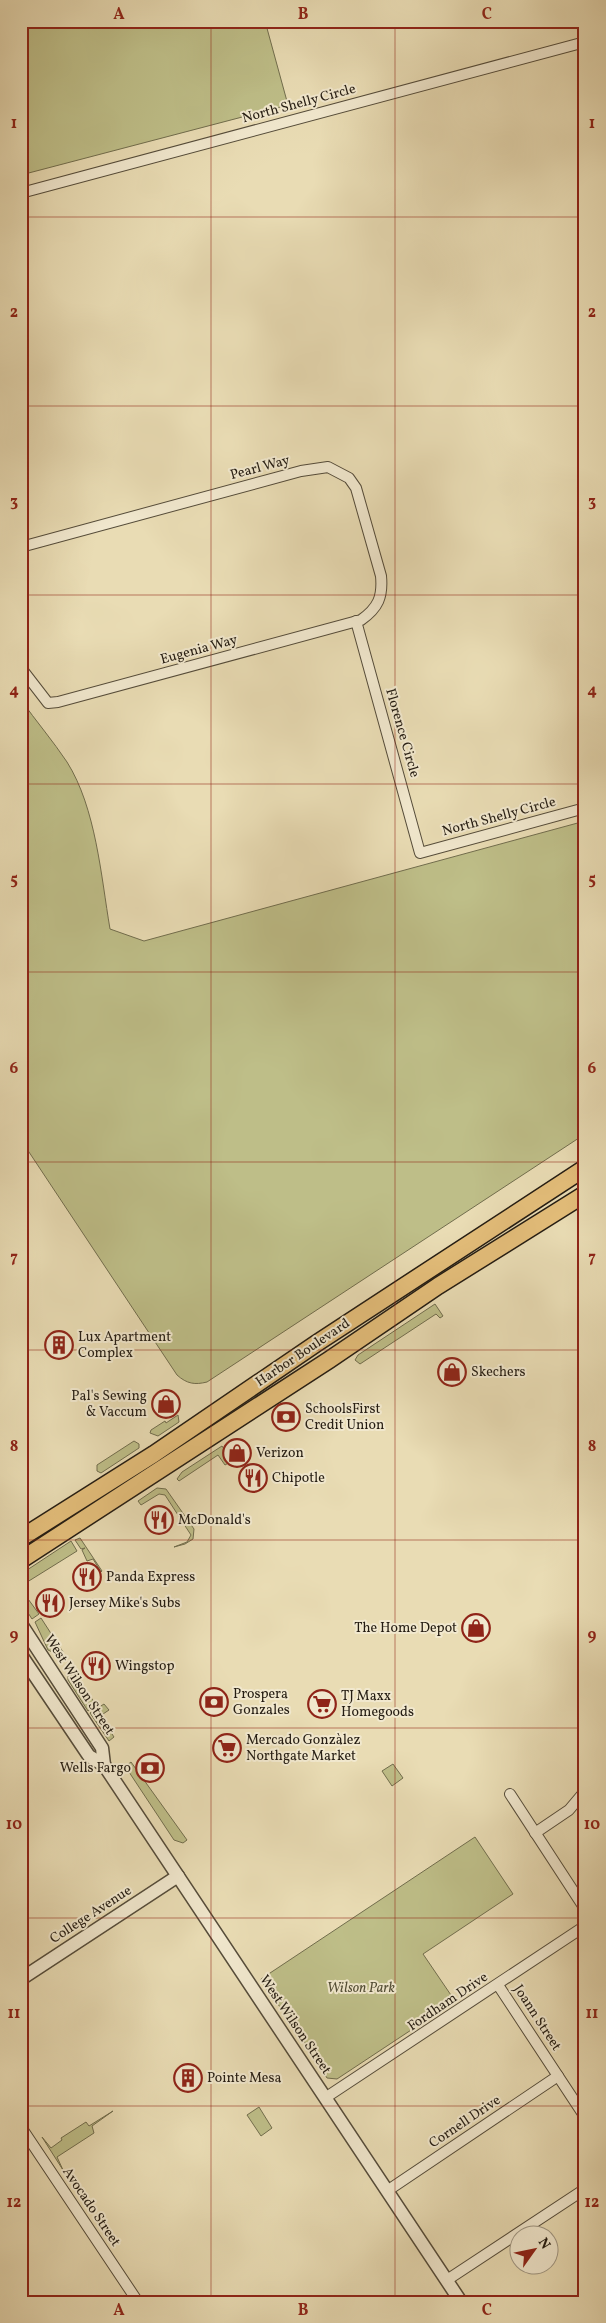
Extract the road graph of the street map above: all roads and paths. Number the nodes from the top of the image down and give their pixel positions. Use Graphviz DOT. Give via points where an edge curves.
graph roads {
  1 [pos="585,42"];
  2 [pos="21,193"];
  3 [pos="21,547"];
  4 [pos="356,621"];
  5 [pos="21,668"];
  6 [pos="585,808"];
  7 [pos="420,853"];
  8 [pos="585,1168"];
  9 [pos="585,1194"];
  10 [pos="21,1538"];
  11 [pos="21,1560"];
  12 [pos="21,1624"];
  13 [pos="21,1655"];
  14 [pos="104,1765"];
  15 [pos="585,1791"];
  16 [pos="510,1794"];
  17 [pos="535,1832"];
  18 [pos="178,1876"];
  19 [pos="585,1908"];
  20 [pos="585,1926"];
  21 [pos="21,1980"];
  22 [pos="498,1985"];
  23 [pos="558,2076"];
  24 [pos="325,2098"];
  25 [pos="585,2117"];
  26 [pos="21,2127"];
  27 [pos="585,2189"];
  28 [pos="388,2191"];
  29 [pos="447,2280"];
  30 [pos="138,2302"];
  31 [pos="461,2302"];
  1 -- 2 [label="street, North Shelly Circle"];
  3 -- 4 [label="street, Pearl Way" via="328,467 342,473 356,488 381,576 382,587 375,609"];
  4 -- 5 [label="street, Eugenia Way" via="48,703"];
  4 -- 7 [label="street, Florence Circle"];
  6 -- 7 [label="street, North Shelly Circle"];
  8 -- 10 [label="main road, Harbor Boulevard" via="154,1454"];
  9 -- 11 [label="main road, Harbor Boulevard" via="438,1286"];
  12 -- 14 [label="street, West Wilson Street" via="102,1748"];
  13 -- 14 [label="street, West Wilson Street" via="89,1756"];
  14 -- 18 [label="street, West Wilson Street"];
  15 -- 17 [label="street" via="568,1810"];
  16 -- 17 [label="street"];
  17 -- 19 [label="street"];
  18 -- 21 [label="street, College Avenue"];
  18 -- 24 [label="street, West Wilson Street"];
  20 -- 22 [label="street, Fordham Drive"];
  22 -- 23 [label="street, Joann Street"];
  22 -- 24 [label="street, Fordham Drive"];
  23 -- 25 [label="street, Joann Street"];
  23 -- 28 [label="street, Cornell Drive"];
  24 -- 28 [label="street, West Wilson Street"];
  26 -- 30 [label="street, Avocado Street"];
  27 -- 29 [label="street"];
  28 -- 29 [label="street, West Wilson Street"];
  29 -- 31 [label="street, West Wilson Street"];
}
